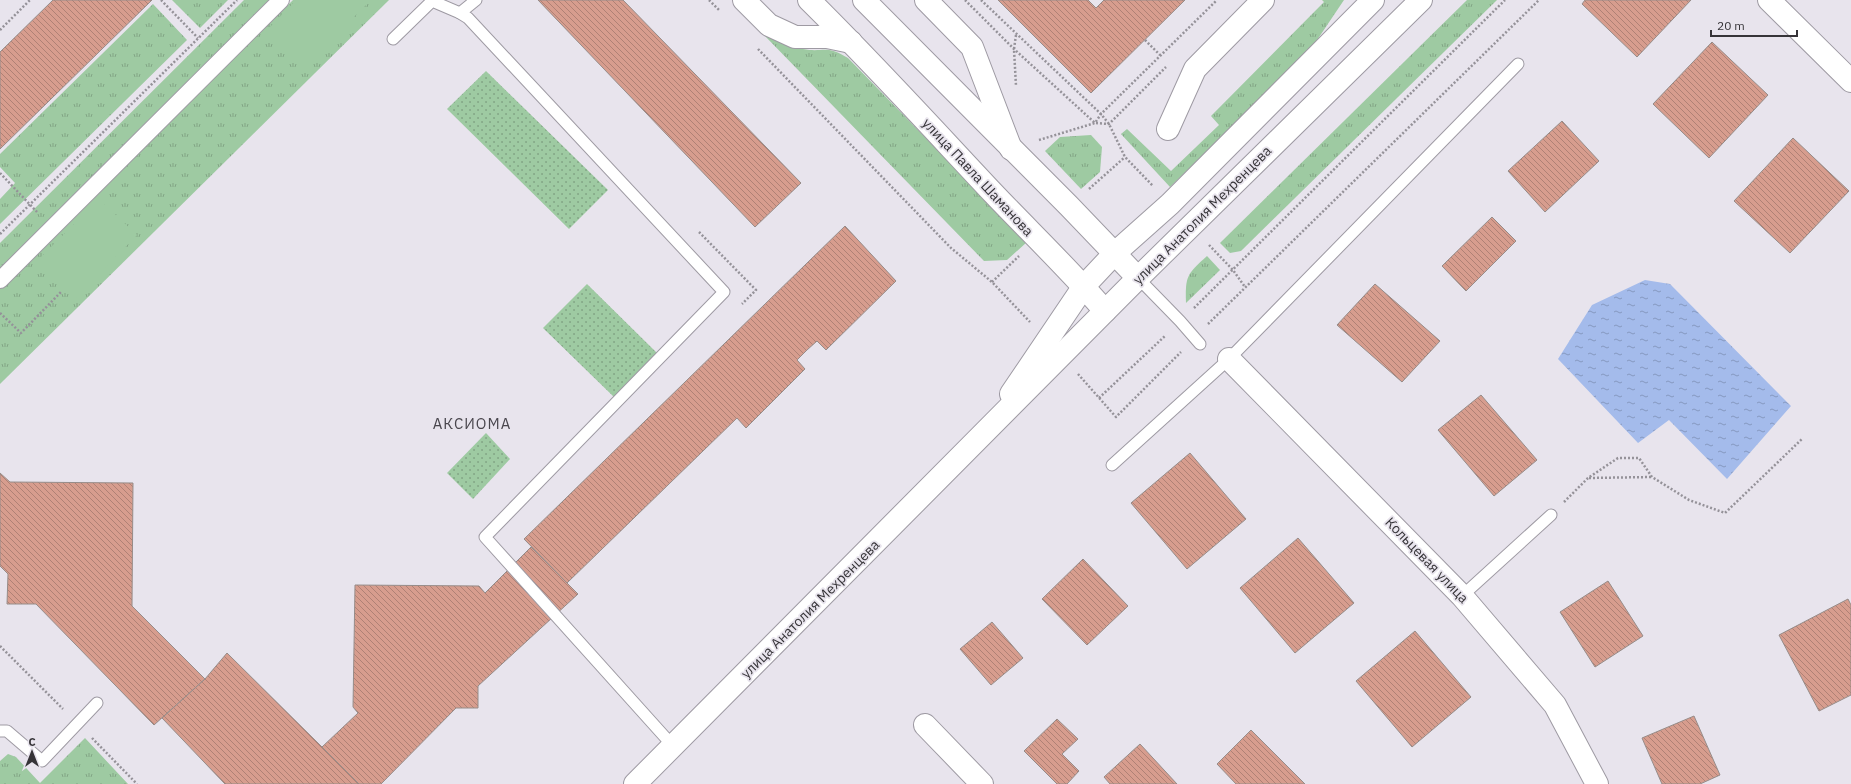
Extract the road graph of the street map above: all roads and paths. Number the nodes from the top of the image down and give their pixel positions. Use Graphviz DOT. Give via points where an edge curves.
graph roads {
  1 [pos="30,0"];
  2 [pos="161,0"];
  3 [pos="236,0"];
  4 [pos="281,0"];
  5 [pos="476,0"];
  6 [pos="709,0"];
  7 [pos="744,0"];
  8 [pos="809,0"];
  9 [pos="864,0"];
  10 [pos="926,0"];
  11 [pos="965,0"];
  12 [pos="981,0"];
  13 [pos="1217,0"];
  14 [pos="1263,0"];
  15 [pos="1362,0"];
  16 [pos="1373,0"];
  17 [pos="1421,0"];
  18 [pos="1505,0"];
  19 [pos="1539,0"];
  20 [pos="1769,0"];
  21 [pos="720,11"];
  22 [pos="460,13"];
  23 [pos="1345,27"];
  24 [pos="0,30"];
  25 [pos="1016,35"];
  26 [pos="198,38"];
  27 [pos="393,39"];
  28 [pos="1145,40"];
  29 [pos="851,42"];
  30 [pos="753,45"];
  31 [pos="1014,49"];
  32 [pos="1160,55"];
  33 [pos="1518,64"];
  34 [pos="1851,81"];
  35 [pos="1016,88"];
  36 [pos="1100,114"];
  37 [pos="1095,123"];
  38 [pos="1109,124"];
  39 [pos="1168,129"];
  40 [pos="1034,141"];
  41 [pos="1011,149"];
  42 [pos="1125,157"];
  43 [pos="0,173"];
  44 [pos="30,204"];
  45 [pos="52,228"];
  46 [pos="696,229"];
  47 [pos="0,234"];
  48 [pos="1115,253"];
  49 [pos="1138,278"];
  50 [pos="0,280"];
  51 [pos="1084,286"];
  52 [pos="61,292"];
  53 [pos="739,306"];
  54 [pos="1105,311"];
  55 [pos="0,313"];
  56 [pos="1180,321"];
  57 [pos="1047,340"];
  58 [pos="1197,341"];
  59 [pos="1062,356"];
  60 [pos="1229,359"];
  61 [pos="1100,398"];
  62 [pos="985,433"];
  63 [pos="1802,439"];
  64 [pos="1112,465"];
  65 [pos="1652,477"];
  66 [pos="1588,478"];
  67 [pos="1551,515"];
  68 [pos="1462,596"];
  69 [pos="97,703"];
  70 [pos="925,725"];
  71 [pos="0,731"];
  72 [pos="673,746"];
  73 [pos="635,784"];
  74 [pos="982,784"];
  75 [pos="1597,784"];
  1 -- 24 [label="path"];
  2 -- 26 [label="path"];
  3 -- 26 [label="path"];
  4 -- 45 [label="street"];
  5 -- 22 [label="lane"];
  6 -- 21 [label="path"];
  7 -- 29 [label="street" via="769,25 794,37 828,37"];
  8 -- 29 [label="street, улица Павла Шаманова"];
  9 -- 41 [label="street"];
  10 -- 41 [label="street" via="972,47"];
  11 -- 31 [label="path"];
  12 -- 25 [label="path"];
  13 -- 32 [label="path"];
  14 -- 39 [label="street" via="1195,69"];
  15 -- 23 [label="street, улица Анатолия Мехренцева"];
  16 -- 23 [label="street, улица Анатолия Мехренцева"];
  17 -- 49 [label="street, улица Анатолия Мехренцева"];
  18 -- 56 [label="path"];
  19 -- 58 [label="path"];
  20 -- 34 [label="street"];
  22 -- 27 [label="lane" via="432,1"];
  22 -- 72 [label="lane" via="474,24 724,292 485,537"];
  23 -- 48 [label="street, улица Анатолия Мехренцева" via="1170,204"];
  25 -- 31 [label="path"];
  25 -- 36 [label="path"];
  26 -- 44 [label="path"];
  28 -- 32 [label="path"];
  29 -- 51 [label="street, улица Павла Шаманова" via="1037,240"];
  30 -- 57 [label="path" via="951,248 992,282"];
  31 -- 35 [label="path"];
  31 -- 37 [label="path"];
  32 -- 36 [label="path"];
  33 -- 60 [label="lane"];
  36 -- 37 [label="path"];
  36 -- 38 [label="path"];
  37 -- 38 [label="path"];
  37 -- 40 [label="path"];
  38 -- 42 [label="path"];
  41 -- 48 [label="street"];
  43 -- 44 [label="path"];
  44 -- 45 [label="path"];
  44 -- 47 [label="path"];
  45 -- 50 [label="street"];
  46 -- 53 [label="path" via="756,290"];
  48 -- 49 [label="street"];
  48 -- 51 [label="street, улица Анатолия Мехренцева"];
  49 -- 54 [label="street, улица Анатолия Мехренцева"];
  49 -- 56 [label="lane"];
  51 -- 54 [label="street, улица Павла Шаманова"];
  51 -- 57 [label="street, улица Анатолия Мехренцева"];
  52 -- 55 [label="path" via="21,333"];
  54 -- 59 [label="street, улица Анатолия Мехренцева"];
  56 -- 58 [label="lane"];
  56 -- 61 [label="path"];
  57 -- 62 [label="street, улица Анатолия Мехренцева"];
  58 -- 61 [label="path" via="1116,417"];
  59 -- 61 [label="path"];
  59 -- 62 [label="street, улица Анатолия Мехренцева"];
  60 -- 64 [label="lane"];
  60 -- 68 [label="street, Кольцевая улица"];
  62 -- 72 [label="street, улица Анатолия Мехренцева"];
  63 -- 65 [label="path" via="1725,513 1689,500"];
  65 -- 66 [label="path"];
  65 -- 66 [label="path" via="1639,458 1618,458"];
  66 -- 67 [label="path"];
  67 -- 68 [label="lane"];
  68 -- 75 [label="street, Кольцевая улица" via="1555,705"];
  69 -- 71 [label="lane" via="42,761 7,731"];
  70 -- 74 [label="street"];
  72 -- 73 [label="street, улица Анатолия Мехренцева"];
}
